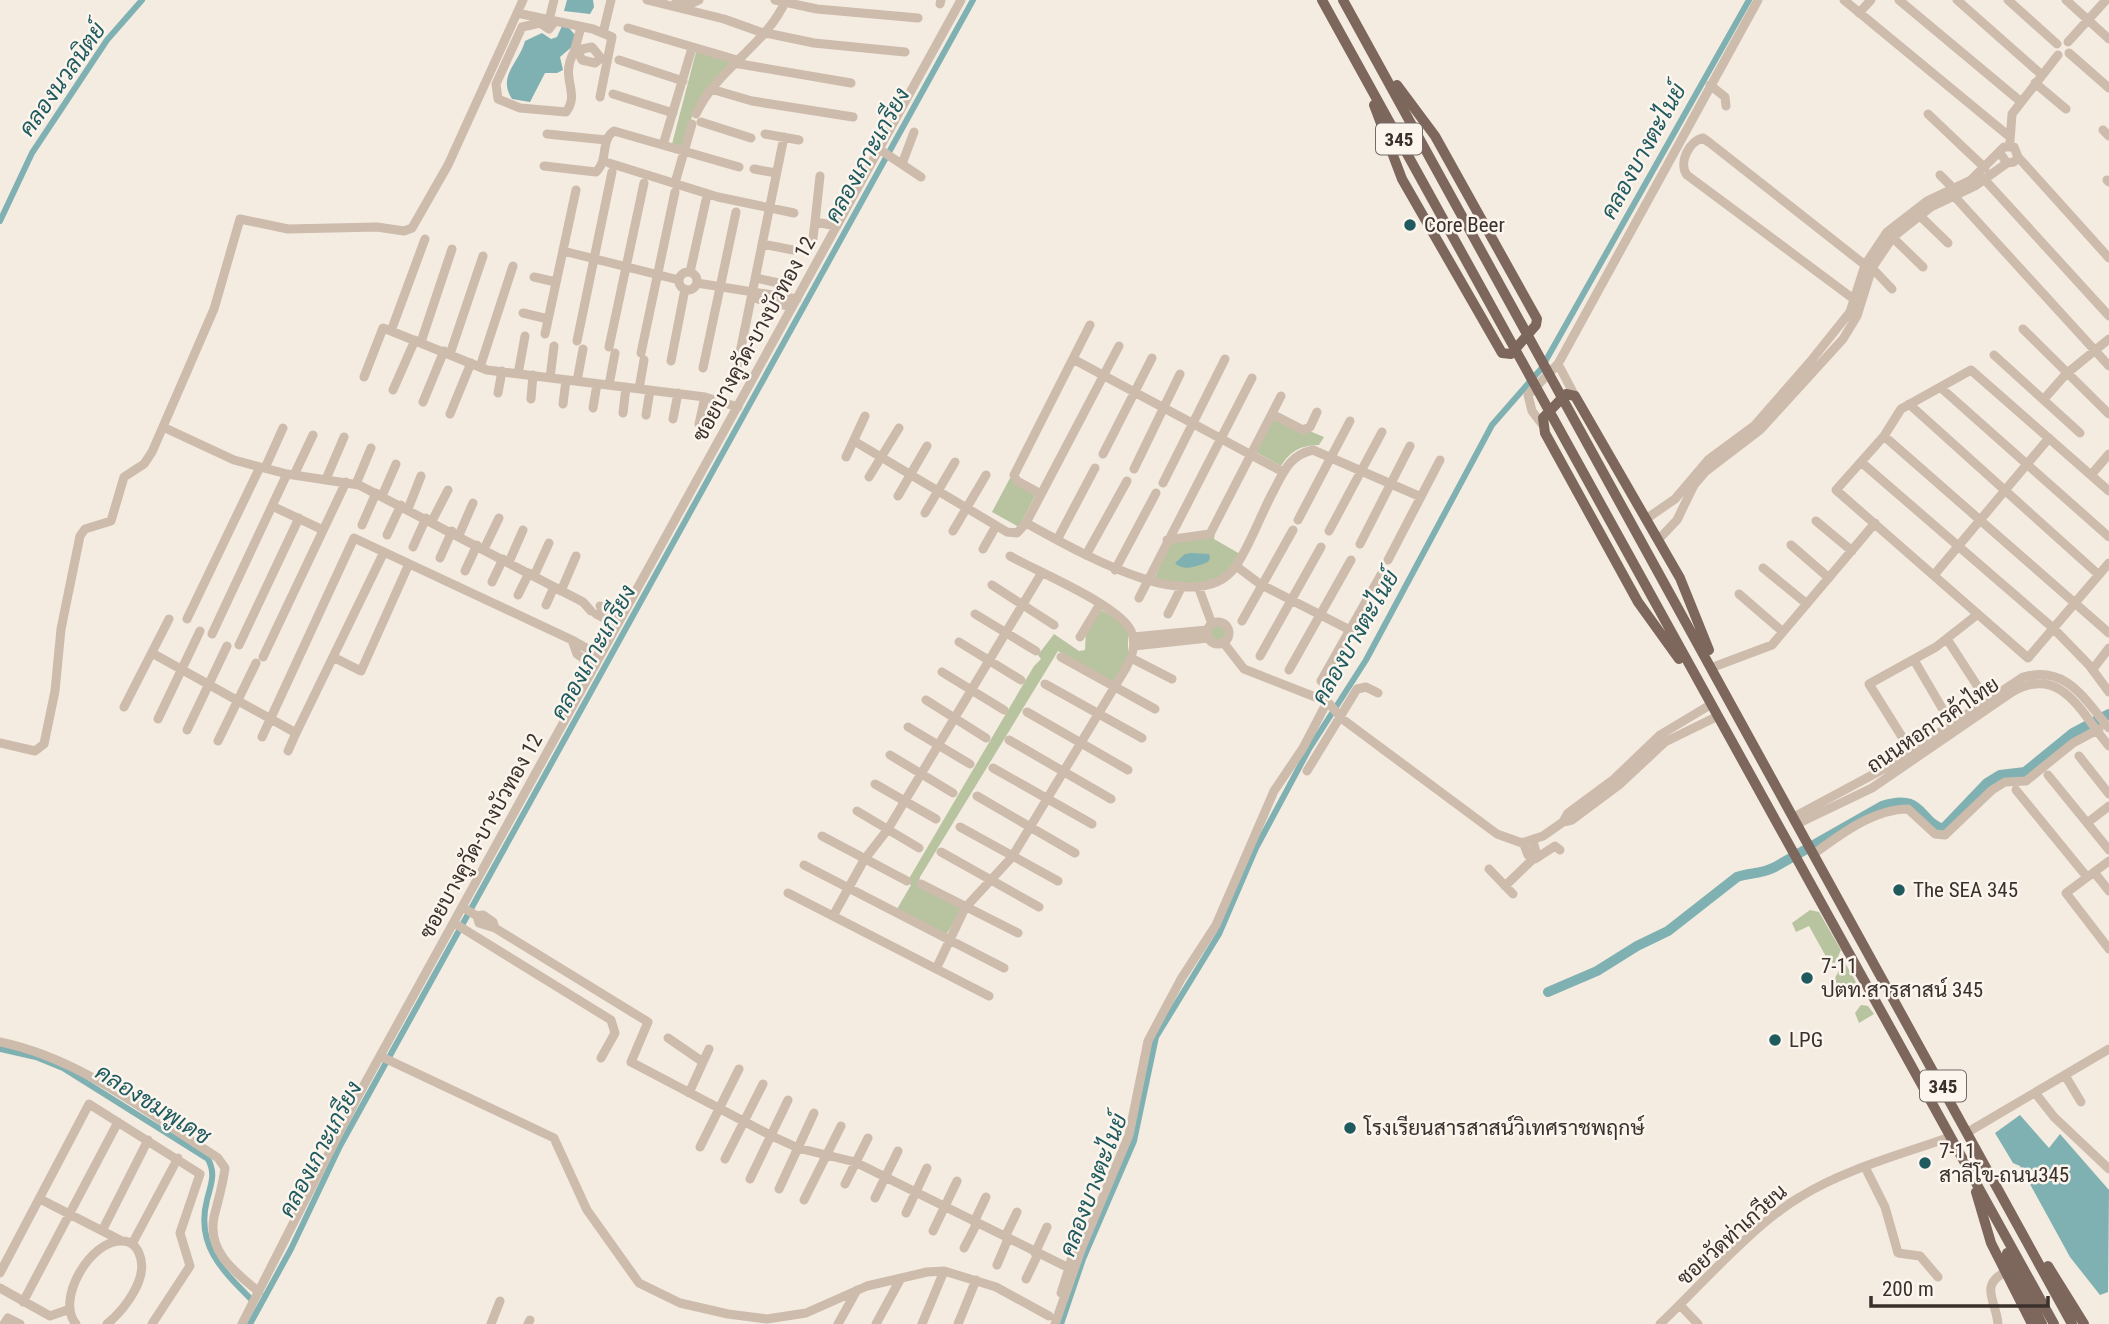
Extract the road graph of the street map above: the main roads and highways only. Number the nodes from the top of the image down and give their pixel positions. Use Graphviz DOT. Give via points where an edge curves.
graph roads {
  1 [pos="1322,0"];
  2 [pos="1343,0"];
  3 [pos="1372,52"];
  4 [pos="1357,62"];
  5 [pos="1443,152"];
  6 [pos="1431,159"];
  7 [pos="1423,184"];
  8 [pos="1411,192"];
  9 [pos="1582,407"];
  10 [pos="1544,429"];
  11 [pos="1676,573"];
  12 [pos="1641,578"];
  13 [pos="1664,579"];
  14 [pos="1629,584"];
  15 [pos="1728,697"];
  16 [pos="1707,701"];
  17 [pos="1974,1181"];
  18 [pos="1990,1211"];
  19 [pos="2011,1212"];
  20 [pos="2032,1324"];
  21 [pos="2042,1324"];
  22 [pos="2054,1324"];
  23 [pos="2072,1324"];
  24 [pos="2084,1324"];
  1 -- 4 [label="main road, 345"];
  2 -- 3 [label="main road, 345"];
  3 -- 5 [label="main road"];
  3 -- 6 [label="main road, 345"];
  4 -- 7 [label="main road, 345"];
  4 -- 8 [label="main road"];
  5 -- 6 [label="main road" via="1429,142"];
  5 -- 8 [label="main road" via="1531,309 1530,320 1507,345 1494,339"];
  6 -- 13 [label="main road, 345"];
  7 -- 8 [label="main road" via="1417,176 1410,177"];
  7 -- 12 [label="main road, 345"];
  9 -- 10 [label="main road" via="1572,400"];
  9 -- 10 [label="main road" via="1569,393 1560,398"];
  9 -- 11 [label="main road"];
  10 -- 14 [label="main road"];
  11 -- 13 [label="main road" via="1674,582"];
  11 -- 15 [label="main road"];
  12 -- 14 [label="main road" via="1641,594"];
  12 -- 16 [label="main road, 345"];
  13 -- 15 [label="main road, 345"];
  14 -- 16 [label="main road"];
  15 -- 19 [label="main road, 345"];
  16 -- 17 [label="main road, 345"];
  17 -- 18 [label="main road, 345"];
  17 -- 20 [label="main road" via="1983,1224"];
  18 -- 21 [label="main road, 345"];
  18 -- 22 [label="main road, 345"];
  19 -- 23 [label="main road, 345"];
  19 -- 24 [label="main road"];
}
